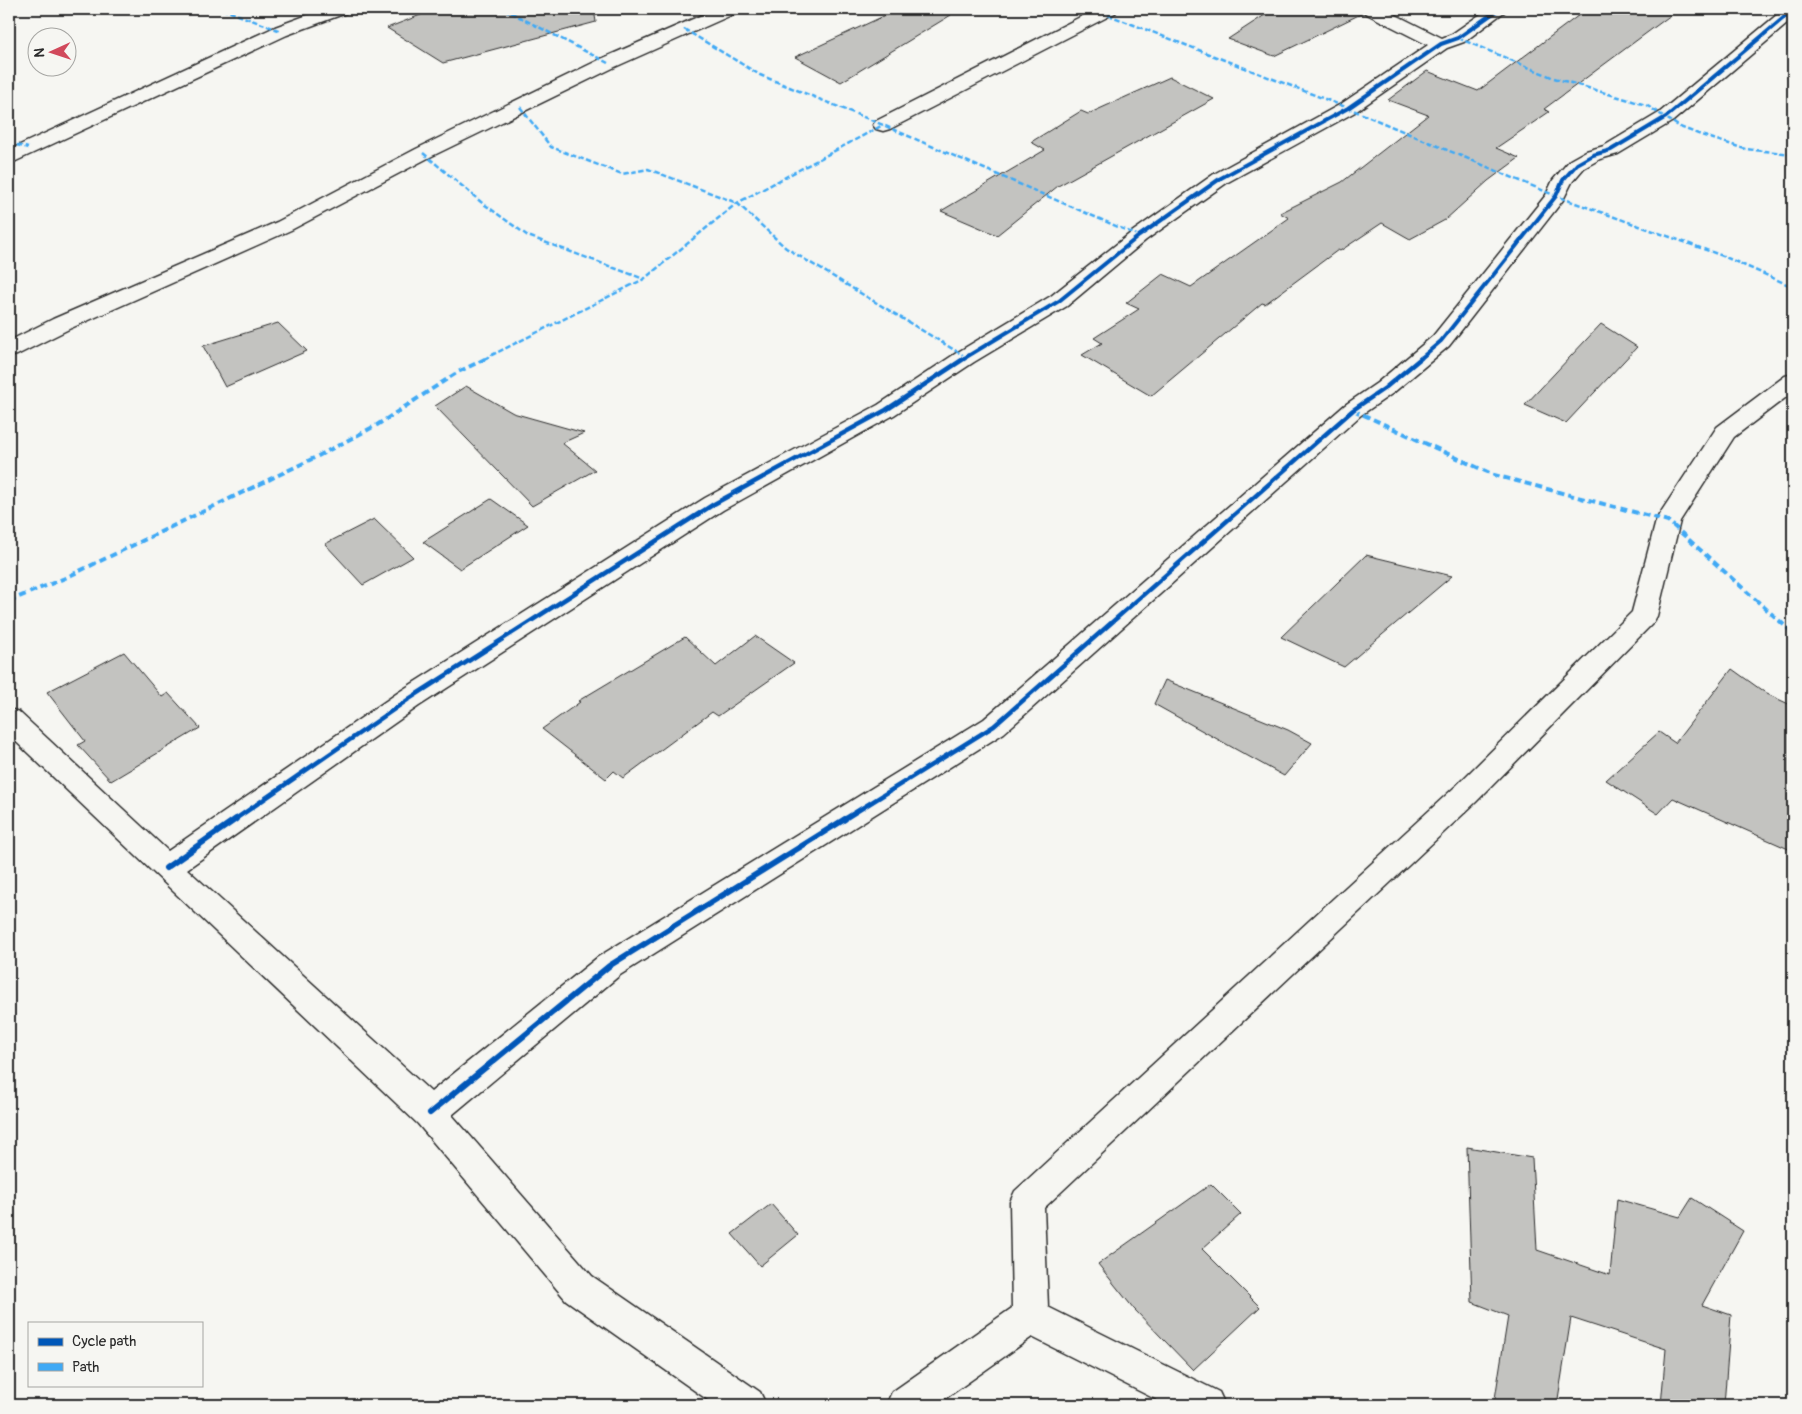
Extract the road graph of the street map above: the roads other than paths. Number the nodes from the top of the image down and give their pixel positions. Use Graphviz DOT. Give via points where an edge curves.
graph roads {
  1 [pos="340,9"];
  2 [pos="730,9"];
  3 [pos="1109,9"];
  4 [pos="1371,9"];
  5 [pos="1498,9"];
  6 [pos="1793,10"];
  7 [pos="1441,44"];
  8 [pos="883,125"];
  9 [pos="9,157"];
  10 [pos="9,350"];
  11 [pos="1793,382"];
  12 [pos="9,719"];
  13 [pos="166,868"];
  14 [pos="430,1113"];
  15 [pos="1030,1317"];
  16 [pos="747,1405"];
  17 [pos="905,1405"];
  18 [pos="1206,1405"];
  1 -- 9 [label="street" via="281,31"];
  2 -- 10 [label="street" via="608,62 284,226"];
  3 -- 8 [label="street"];
  4 -- 7 [label="street"];
  5 -- 7 [label="street" via="1458,38"];
  6 -- 14 [label="street" via="1666,117 1611,150 1578,164 1442,341 1353,410 994,726 609,966"];
  7 -- 13 [label="street" via="1348,108 1221,178 1139,236 1059,301 886,410 714,504 433,683"];
  11 -- 15 [label="street" via="1726,432 1668,522 1644,616 1466,794 1027,1202"];
  12 -- 13 [label="street"];
  13 -- 14 [label="street"];
  14 -- 16 [label="street" via="579,1288"];
  15 -- 17 [label="street"];
  15 -- 18 [label="street"];
}
